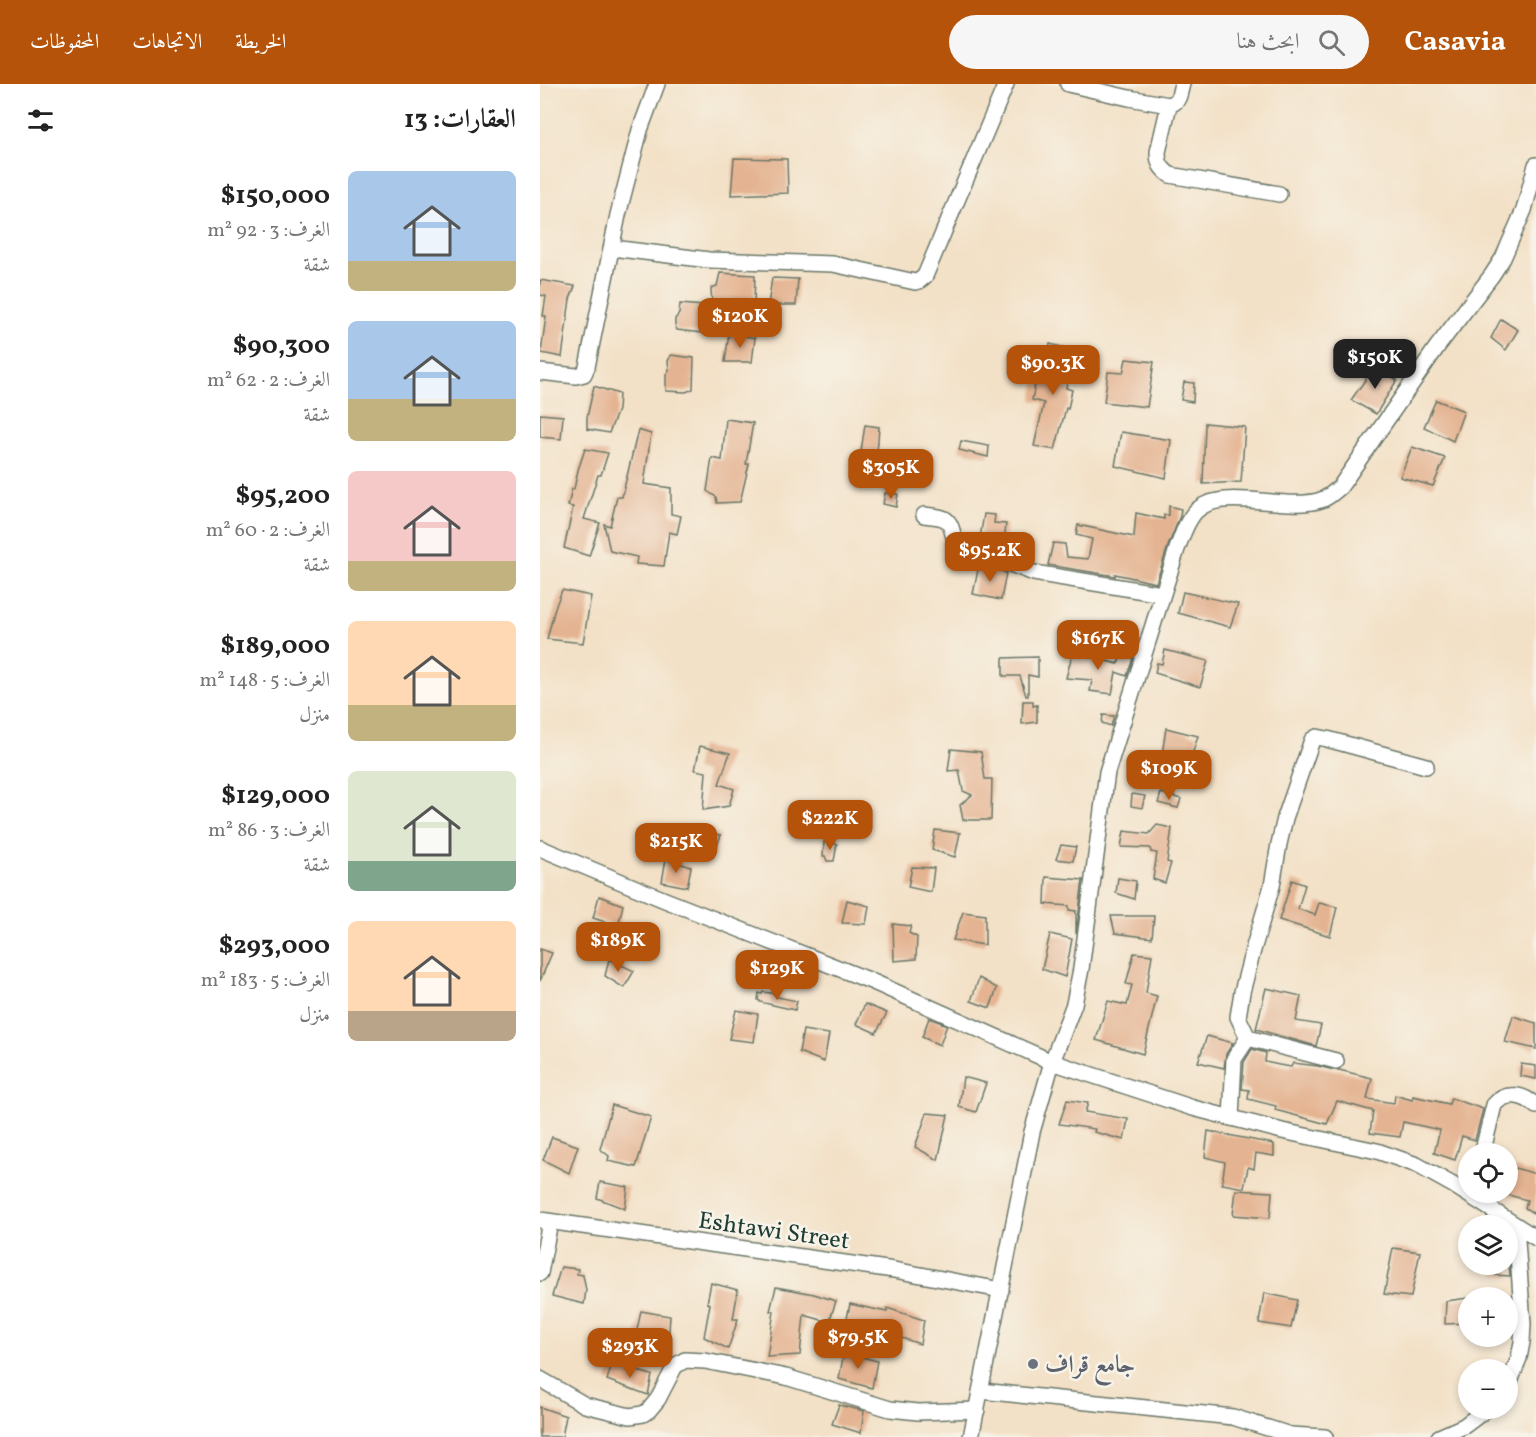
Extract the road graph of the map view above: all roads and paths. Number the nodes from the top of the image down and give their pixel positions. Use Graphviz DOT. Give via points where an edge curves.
graph roads {
  1 [pos="657,84"];
  2 [pos="1006,84"];
  3 [pos="1068,84"];
  4 [pos="1182,84"];
  5 [pos="1169,105"];
  6 [pos="1536,165"];
  7 [pos="1279,194"];
  8 [pos="612,248"];
  9 [pos="540,372"];
  10 [pos="924,515"];
  11 [pos="1162,594"];
  12 [pos="1426,766"];
  13 [pos="540,848"];
  14 [pos="1248,1038"];
  15 [pos="1336,1061"];
  16 [pos="1052,1062"];
  17 [pos="1536,1106"];
  18 [pos="1231,1118"];
  19 [pos="1485,1143"];
  20 [pos="1458,1188"];
  21 [pos="1482,1203"];
  22 [pos="1499,1215"];
  23 [pos="545,1221"];
  24 [pos="1518,1228"];
  25 [pos="1536,1238"];
  26 [pos="1518,1255"];
  27 [pos="540,1273"];
  28 [pos="1001,1290"];
  29 [pos="1518,1361"];
  30 [pos="540,1379"];
  31 [pos="981,1391"];
  32 [pos="977,1410"];
  33 [pos="1473,1419"];
  34 [pos="1449,1435"];
  35 [pos="1289,1436"];
  36 [pos="971,1437"];
  37 [pos="1325,1437"];
  1 -- 8 [label="street" via="640,130"];
  2 -- 8 [label="street" via="925,276 919,281 833,264 709,260"];
  3 -- 5 [label="street"];
  4 -- 5 [label="street" via="1177,101"];
  5 -- 7 [label="street" via="1158,160 1170,175"];
  6 -- 11 [label="street" via="1524,210 1503,258 1340,487 1323,500 1304,504 1221,499 1207,503 1186,525"];
  8 -- 9 [label="street" via="584,374"];
  10 -- 11 [label="street" via="944,518 961,551 998,559 1034,573"];
  11 -- 16 [label="street" via="1107,772 1081,969 1074,1004"];
  12 -- 14 [label="street" via="1327,739 1312,740 1285,819 1272,886 1242,992 1238,1017"];
  13 -- 16 [label="street" via="871,981"];
  14 -- 15 [label="street"];
  14 -- 18 [label="street" via="1234,1059"];
  16 -- 18 [label="street"];
  16 -- 28 [label="street" via="1032,1132"];
  17 -- 19 [label="street" via="1521,1096 1499,1099"];
  18 -- 20 [label="street" via="1377,1151 1417,1165"];
  21 -- 22 [label="street"];
  23 -- 27 [label="street"];
  23 -- 28 [label="street, Eshtawi Street" via="894,1270"];
  24 -- 25 [label="street"];
  26 -- 29 [label="street" via="1523,1324"];
  28 -- 31 [label="street"];
  30 -- 32 [label="street" via="585,1405 630,1416 649,1410 675,1366 685,1360 786,1377 890,1409 918,1413"];
  31 -- 32 [label="street"];
  31 -- 35 [label="street" via="1233,1417"];
  32 -- 36 [label="street"];
  33 -- 34 [label="street"];
  35 -- 37 [label="street"];
}
